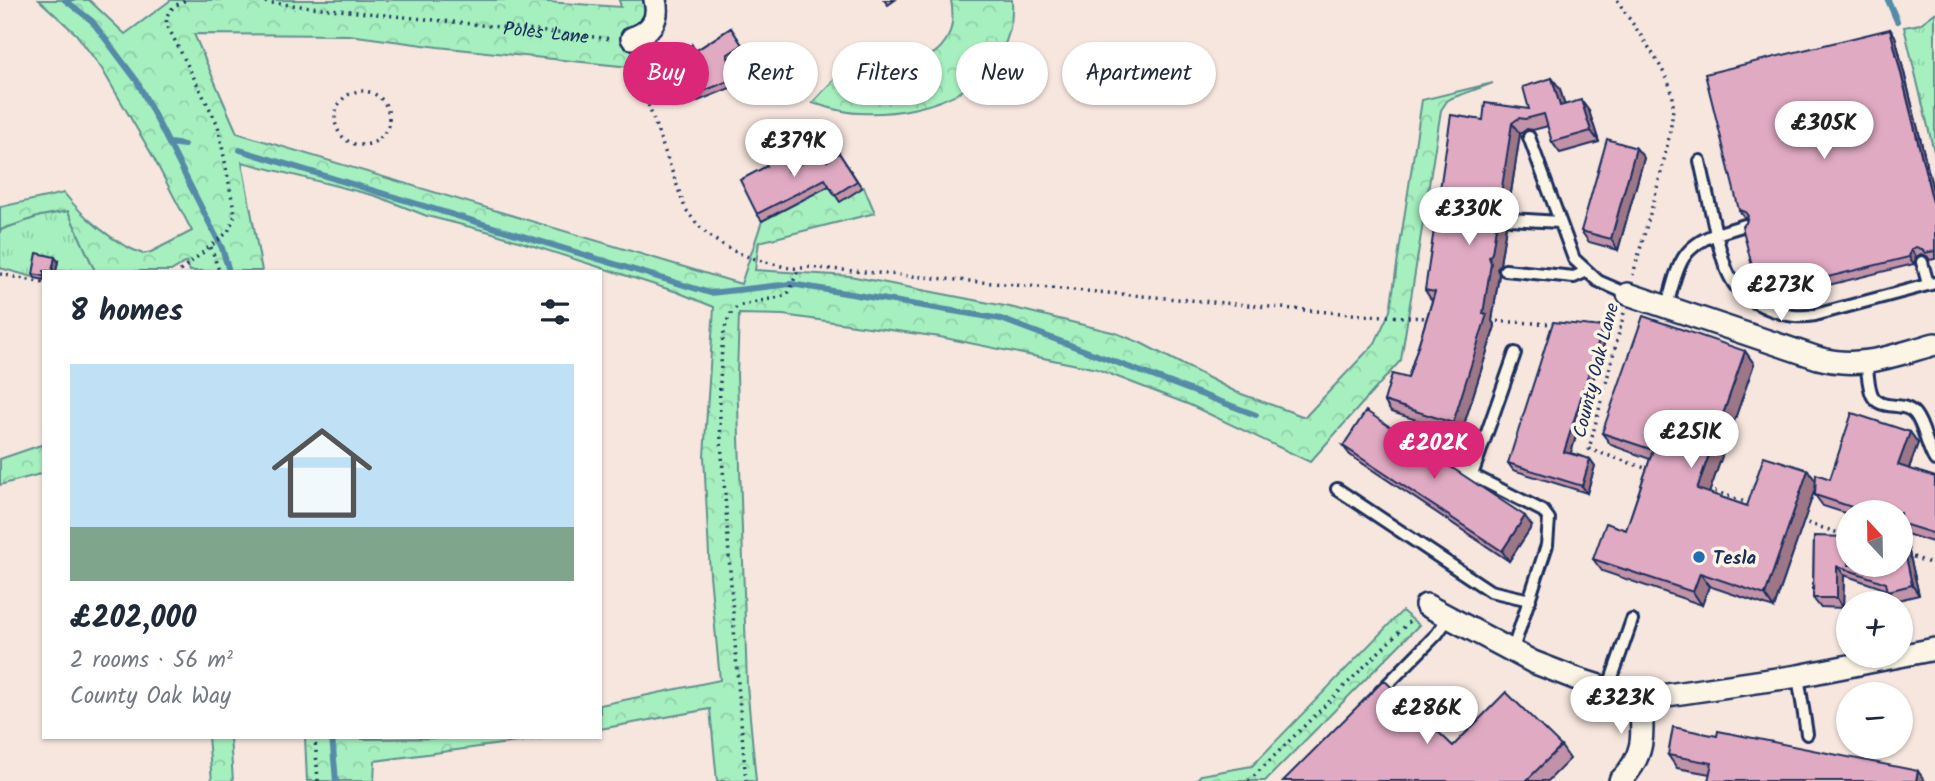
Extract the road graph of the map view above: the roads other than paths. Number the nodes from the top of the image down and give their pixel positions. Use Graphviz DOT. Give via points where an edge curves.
graph roads {
  1 [pos="654,0"];
  2 [pos="632,38"];
  3 [pos="1529,136"];
  4 [pos="1700,161"];
  5 [pos="1510,219"];
  6 [pos="1559,222"];
  7 [pos="1745,225"];
  8 [pos="1716,234"];
  9 [pos="1922,262"];
  10 [pos="1505,270"];
  11 [pos="1585,272"];
  12 [pos="1931,284"];
  13 [pos="1628,294"];
  14 [pos="1667,306"];
  15 [pos="1935,344"];
  16 [pos="1515,353"];
  17 [pos="1866,363"];
  18 [pos="1426,445"];
  19 [pos="1935,460"];
  20 [pos="1472,475"];
  21 [pos="1337,489"];
  22 [pos="1530,600"];
  23 [pos="1426,605"];
  24 [pos="1449,617"];
  25 [pos="1632,620"];
  26 [pos="1935,649"];
  27 [pos="1512,652"];
  28 [pos="1798,676"];
  29 [pos="1608,690"];
  30 [pos="1374,698"];
  31 [pos="1640,699"];
  32 [pos="1807,734"];
  33 [pos="1619,781"];
  1 -- 2 [label="street" via="655,21"];
  3 -- 6 [label="lane"];
  4 -- 8 [label="lane"];
  5 -- 6 [label="lane"];
  6 -- 11 [label="lane" via="1570,253"];
  7 -- 8 [label="lane"];
  8 -- 12 [label="lane" via="1728,273 1741,293 1756,304 1791,316"];
  8 -- 14 [label="lane" via="1697,242 1683,257"];
  9 -- 12 [label="lane"];
  10 -- 11 [label="lane" via="1574,277"];
  11 -- 13 [label="lane"];
  13 -- 14 [label="street"];
  14 -- 17 [label="street" via="1818,358"];
  15 -- 17 [label="street"];
  16 -- 20 [label="lane"];
  17 -- 19 [label="lane" via="1875,400 1913,412"];
  18 -- 20 [label="lane"];
  20 -- 22 [label="lane" via="1548,516 1549,538"];
  21 -- 22 [label="lane" via="1490,591"];
  22 -- 27 [label="lane"];
  23 -- 24 [label="street"];
  24 -- 27 [label="street"];
  24 -- 30 [label="lane"];
  25 -- 29 [label="lane"];
  26 -- 28 [label="street"];
  27 -- 29 [label="street"];
  28 -- 31 [label="street"];
  28 -- 32 [label="lane"];
  29 -- 31 [label="street"];
  31 -- 33 [label="street" via="1641,752"];
}
